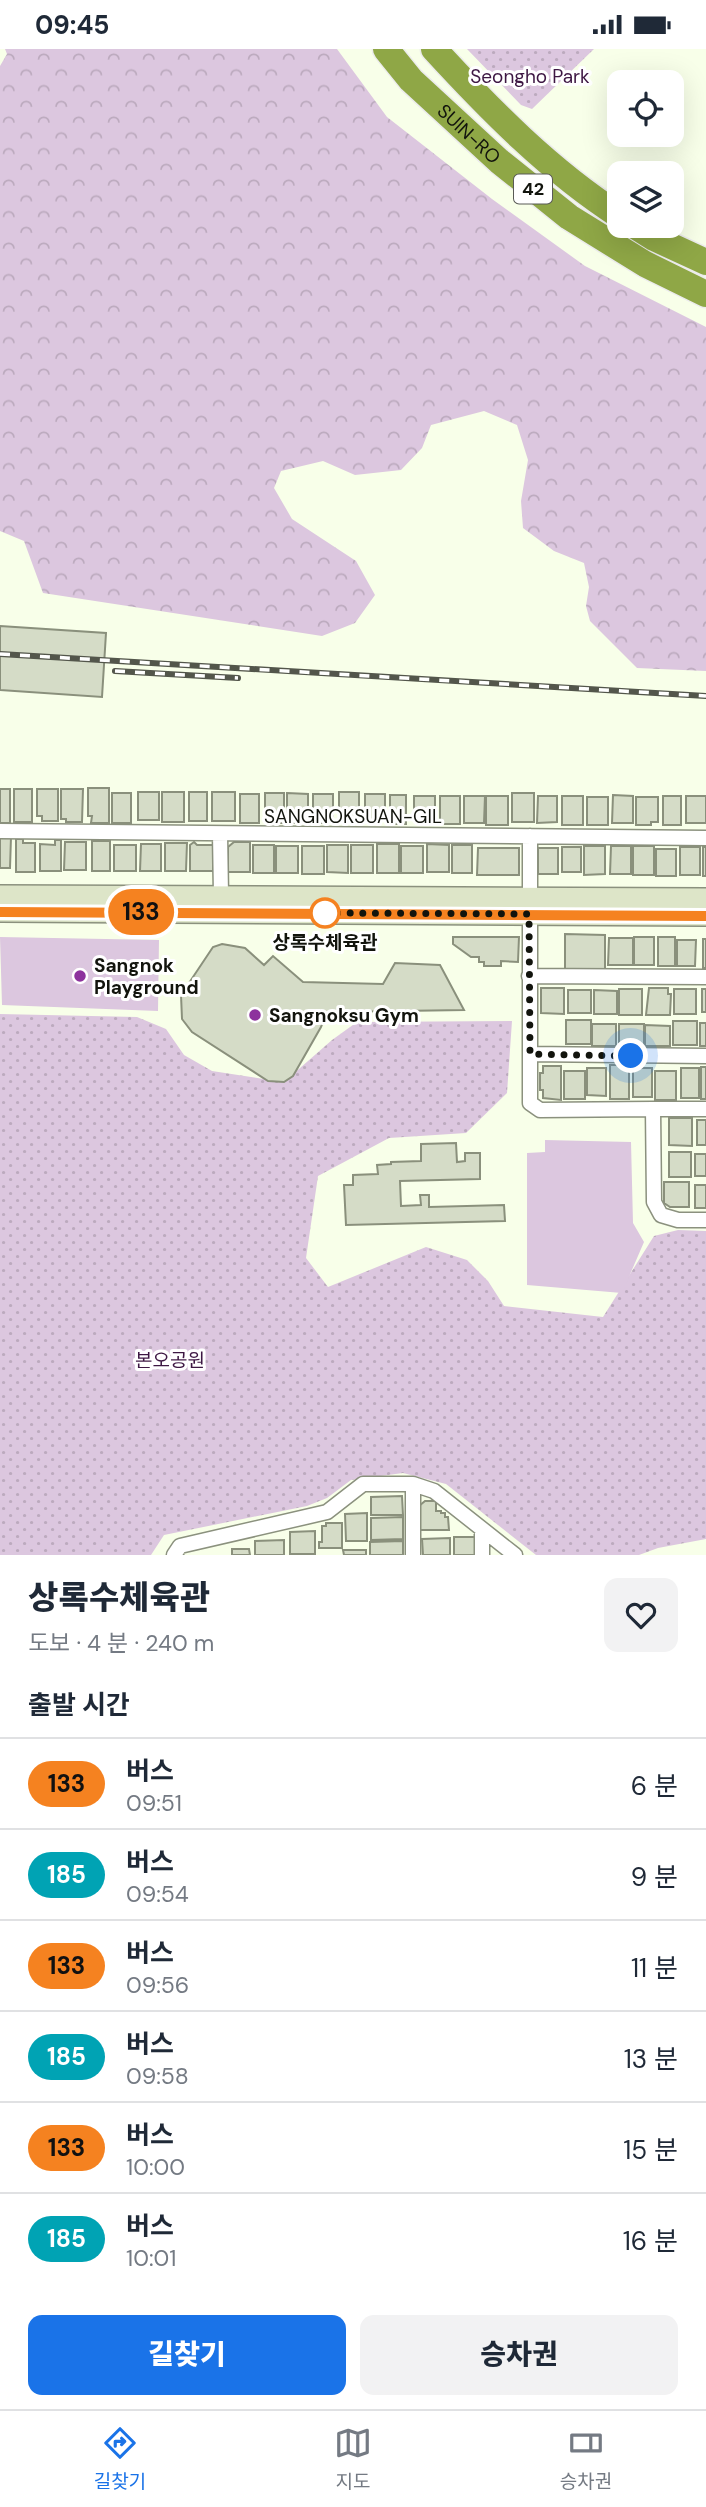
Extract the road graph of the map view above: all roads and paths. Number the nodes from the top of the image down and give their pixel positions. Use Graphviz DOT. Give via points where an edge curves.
graph roads {
  1 [pos="386,49"];
  2 [pos="435,49"];
  3 [pos="607,208"];
  4 [pos="654,238"];
  5 [pos="706,262"];
  6 [pos="706,294"];
  7 [pos="0,831"];
  8 [pos="220,834"];
  9 [pos="530,836"];
  10 [pos="706,838"];
  11 [pos="0,895"];
  12 [pos="221,895"];
  13 [pos="706,898"];
  14 [pos="529,905"];
  15 [pos="0,912"];
  16 [pos="706,916"];
  17 [pos="529,976"];
  18 [pos="706,977"];
  19 [pos="530,1054"];
  20 [pos="706,1056"];
  21 [pos="653,1109"];
  22 [pos="706,1109"];
  23 [pos="706,1220"];
  24 [pos="413,1484"];
  25 [pos="482,1529"];
  26 [pos="174,1555"];
  27 [pos="413,1555"];
  28 [pos="482,1555"];
  29 [pos="515,1555"];
  1 -- 6 [label="highway, SUIN-RO / 42" via="411,80 499,161 569,217 645,264"];
  2 -- 3 [label="highway, SUIN-RO / 42" via="532,146"];
  4 -- 5 [label="highway"];
  7 -- 8 [label="street, SANGNOKSUAN-GIL"];
  8 -- 9 [label="street, SANGNOKSUAN-GIL"];
  8 -- 12 [label="street"];
  9 -- 10 [label="street, SANGNOKSUAN-GIL"];
  9 -- 14 [label="street"];
  11 -- 12 [label="main road"];
  12 -- 14 [label="main road"];
  13 -- 14 [label="main road"];
  14 -- 15 [label="main road"];
  14 -- 16 [label="main road"];
  14 -- 17 [label="street"];
  17 -- 18 [label="street"];
  17 -- 19 [label="street"];
  19 -- 20 [label="street"];
  19 -- 21 [label="street" via="530,1103 540,1110"];
  21 -- 22 [label="street"];
  21 -- 23 [label="street" via="653,1202 661,1215"];
  24 -- 25 [label="street" via="434,1491"];
  24 -- 26 [label="street" via="363,1484 327,1512 180,1546"];
  24 -- 27 [label="street"];
  25 -- 28 [label="street"];
  25 -- 29 [label="street"];
}
